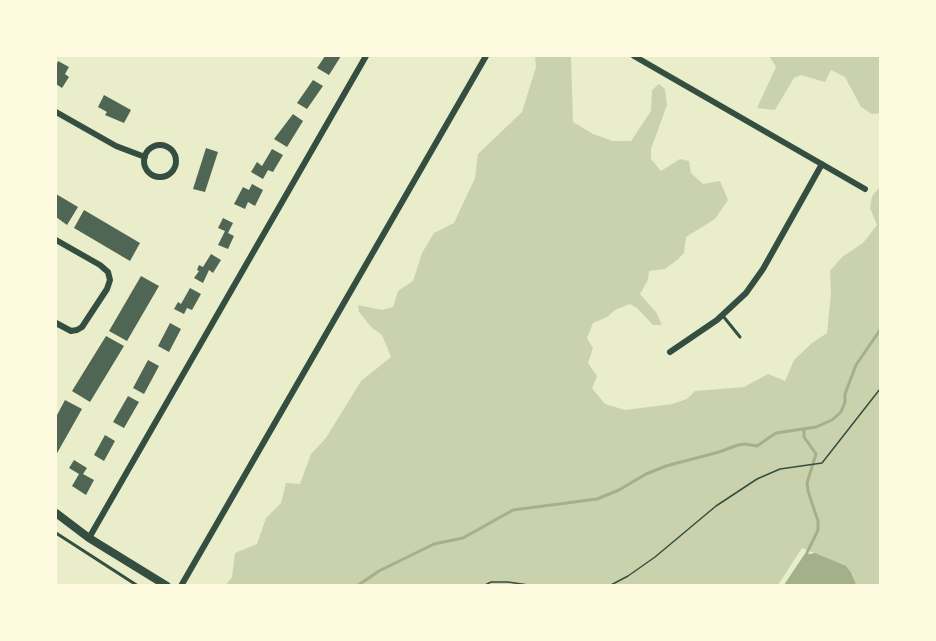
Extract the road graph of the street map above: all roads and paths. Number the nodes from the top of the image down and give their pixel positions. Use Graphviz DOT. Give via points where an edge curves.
graph roads {
  1 [pos="366,56"];
  2 [pos="486,56"];
  3 [pos="634,56"];
  4 [pos="56,112"];
  5 [pos="145,157"];
  6 [pos="822,164"];
  7 [pos="865,189"];
  8 [pos="56,240"];
  9 [pos="723,316"];
  10 [pos="56,323"];
  11 [pos="740,338"];
  12 [pos="670,352"];
  13 [pos="880,389"];
  14 [pos="56,513"];
  15 [pos="56,534"];
  16 [pos="89,538"];
  17 [pos="138,585"];
  18 [pos="167,585"];
  19 [pos="181,585"];
  20 [pos="483,585"];
  21 [pos="535,585"];
  22 [pos="609,585"];
  1 -- 16 [label="street"];
  2 -- 19 [label="street"];
  3 -- 6 [label="street"];
  4 -- 5 [label="street" via="116,146"];
  5 -- 5 [label="street" via="155,146 165,146 174,152 177,163 172,173 156,177 147,171"];
  6 -- 7 [label="street"];
  6 -- 9 [label="street" via="754,283"];
  8 -- 10 [label="street" via="100,265 110,276 107,289 85,324 77,330 67,330"];
  9 -- 11 [label="lane"];
  9 -- 12 [label="street"];
  13 -- 22 [label="path" via="822,463 780,469 757,479 716,506 655,557"];
  14 -- 16 [label="street"];
  15 -- 17 [label="lane"];
  16 -- 18 [label="street"];
  20 -- 21 [label="path"];
}
